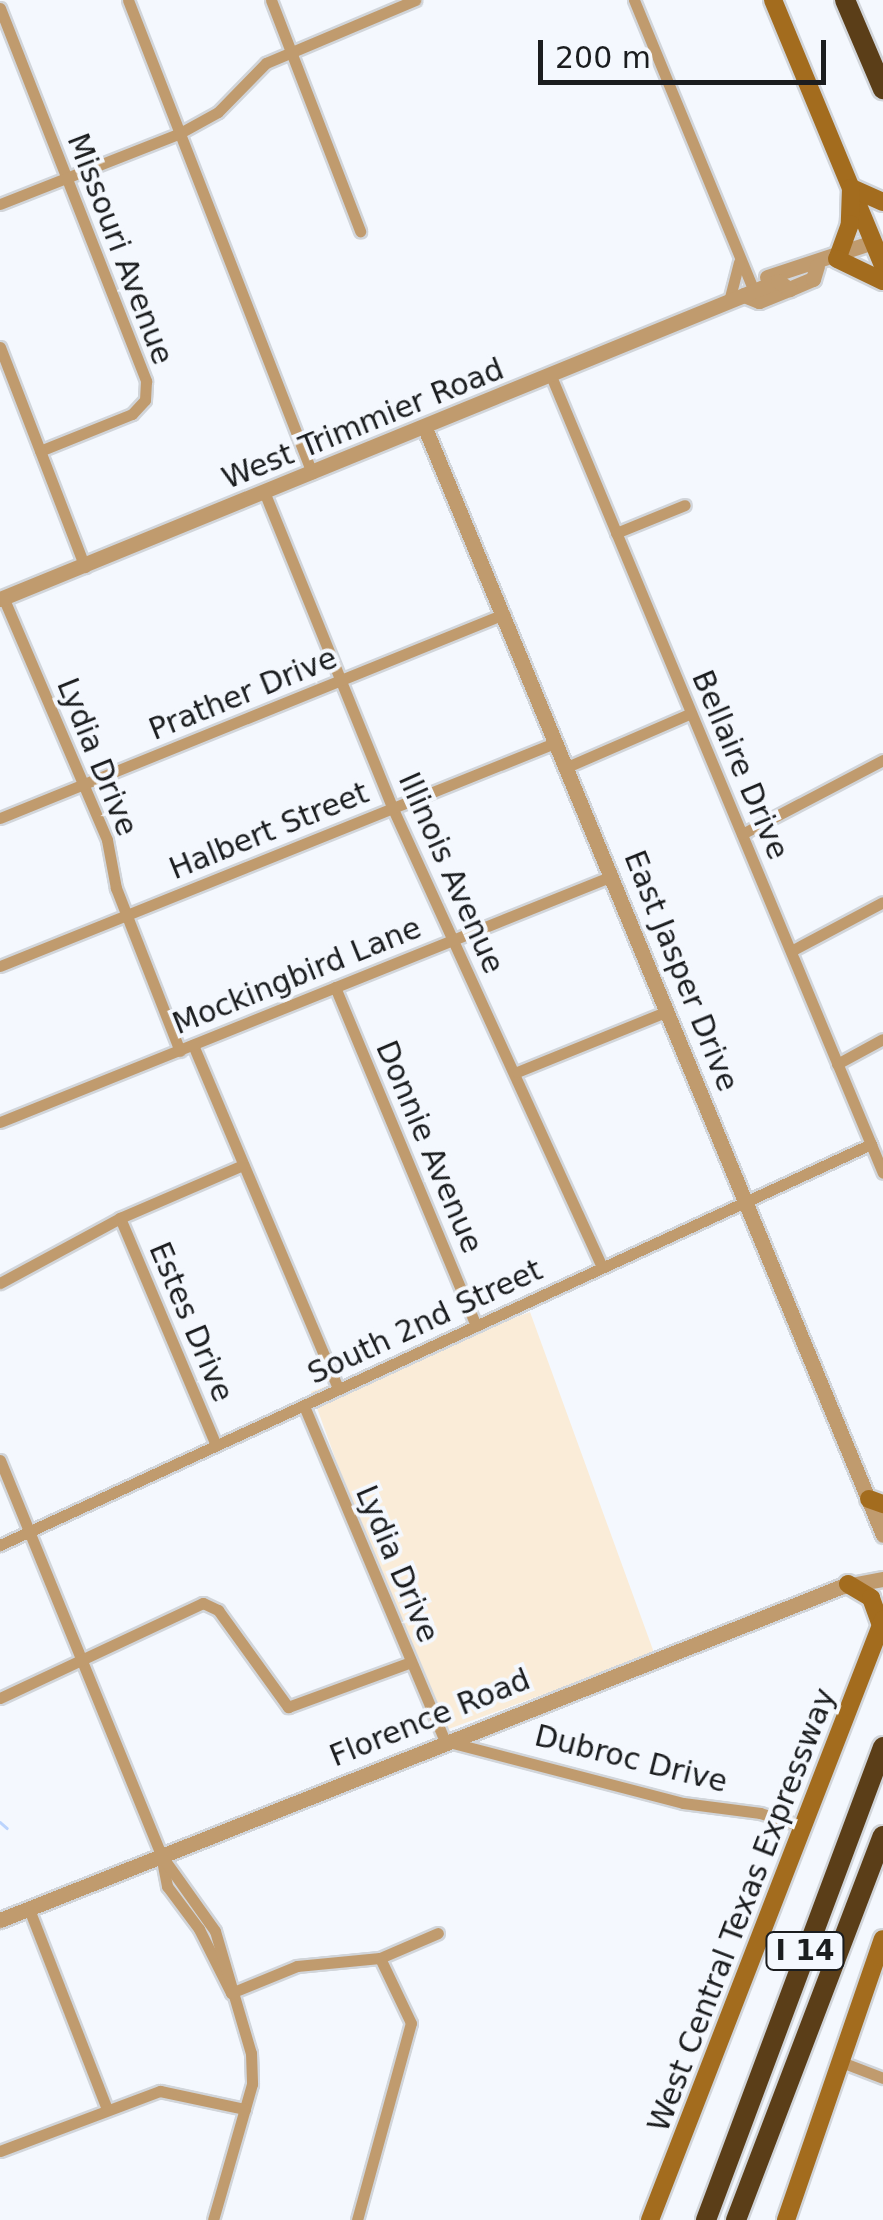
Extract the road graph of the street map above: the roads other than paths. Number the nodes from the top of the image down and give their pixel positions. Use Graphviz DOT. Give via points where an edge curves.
graph roads {
  1 [pos="128,0"];
  2 [pos="271,0"];
  3 [pos="415,0"];
  4 [pos="634,0"];
  5 [pos="773,0"];
  6 [pos="845,0"];
  7 [pos="0,8"];
  8 [pos="290,51"];
  9 [pos="883,89"];
  10 [pos="180,133"];
  11 [pos="66,178"];
  12 [pos="851,188"];
  13 [pos="883,202"];
  14 [pos="0,204"];
  15 [pos="360,231"];
  16 [pos="878,240"];
  17 [pos="740,258"];
  18 [pos="837,258"];
  19 [pos="883,265"];
  20 [pos="816,266"];
  21 [pos="883,281"];
  22 [pos="742,293"];
  23 [pos="0,347"];
  24 [pos="551,376"];
  25 [pos="425,428"];
  26 [pos="40,451"];
  27 [pos="312,474"];
  28 [pos="265,494"];
  29 [pos="684,505"];
  30 [pos="616,533"];
  31 [pos="85,566"];
  32 [pos="2,598"];
  33 [pos="504,614"];
  34 [pos="342,682"];
  35 [pos="691,713"];
  36 [pos="557,742"];
  37 [pos="883,760"];
  38 [pos="567,767"];
  39 [pos="85,785"];
  40 [pos="392,809"];
  41 [pos="0,818"];
  42 [pos="742,834"];
  43 [pos="612,876"];
  44 [pos="883,902"];
  45 [pos="126,915"];
  46 [pos="452,941"];
  47 [pos="792,951"];
  48 [pos="0,966"];
  49 [pos="335,987"];
  50 [pos="668,1011"];
  51 [pos="883,1039"];
  52 [pos="193,1045"];
  53 [pos="180,1051"];
  54 [pos="837,1064"];
  55 [pos="517,1072"];
  56 [pos="0,1122"];
  57 [pos="871,1144"];
  58 [pos="243,1165"];
  59 [pos="883,1174"];
  60 [pos="746,1202"];
  61 [pos="120,1218"];
  62 [pos="602,1267"];
  63 [pos="0,1282"];
  64 [pos="476,1326"];
  65 [pos="338,1389"];
  66 [pos="304,1406"];
  67 [pos="216,1446"];
  68 [pos="0,1460"];
  69 [pos="876,1502"];
  70 [pos="29,1532"];
  71 [pos="883,1535"];
  72 [pos="0,1545"];
  73 [pos="883,1579"];
  74 [pos="848,1584"];
  75 [pos="882,1622"];
  76 [pos="81,1659"];
  77 [pos="412,1662"];
  78 [pos="0,1698"];
  79 [pos="445,1741"];
  80 [pos="883,1747"];
  81 [pos="805,1827"];
  82 [pos="883,1836"];
  83 [pos="160,1855"];
  84 [pos="28,1909"];
  85 [pos="0,1920"];
  86 [pos="438,1933"];
  87 [pos="883,1939"];
  88 [pos="380,1958"];
  89 [pos="232,1993"];
  90 [pos="839,2061"];
  91 [pos="883,2078"];
  92 [pos="107,2108"];
  93 [pos="245,2109"];
  94 [pos="0,2151"];
  95 [pos="730,2156"];
  96 [pos="213,2220"];
  97 [pos="357,2220"];
  98 [pos="650,2220"];
  99 [pos="691,2220"];
  100 [pos="706,2220"];
  101 [pos="736,2220"];
  102 [pos="786,2220"];
  1 -- 10 [label="street"];
  2 -- 8 [label="street"];
  3 -- 8 [label="street"];
  4 -- 17 [label="street"];
  5 -- 12 [label="main road"];
  6 -- 9 [label="highway"];
  7 -- 11 [label="street, Missouri Avenue"];
  8 -- 10 [label="street" via="266,64 218,112"];
  8 -- 15 [label="street"];
  10 -- 11 [label="street"];
  10 -- 27 [label="street"];
  11 -- 14 [label="street"];
  11 -- 26 [label="street, Missouri Avenue" via="146,381 145,400 132,414"];
  12 -- 13 [label="main road"];
  12 -- 16 [label="main road"];
  12 -- 18 [label="main road" via="850,224"];
  16 -- 18 [label="street, West Trimmier Road"];
  16 -- 19 [label="main road"];
  17 -- 22 [label="street"];
  17 -- 22 [label="street"];
  18 -- 20 [label="street, West Trimmier Road"];
  18 -- 21 [label="main road"];
  20 -- 22 [label="street, West Trimmier Road" via="805,261"];
  20 -- 22 [label="street, West Trimmier Road" via="813,279 759,301"];
  22 -- 24 [label="street, West Trimmier Road"];
  23 -- 26 [label="street"];
  24 -- 25 [label="street, West Trimmier Road"];
  24 -- 30 [label="street, Bellaire Drive"];
  25 -- 27 [label="street, West Trimmier Road"];
  25 -- 33 [label="street, East Jasper Drive"];
  26 -- 31 [label="street"];
  27 -- 28 [label="street, West Trimmier Road"];
  28 -- 31 [label="street, West Trimmier Road"];
  28 -- 34 [label="street, Illinois Avenue"];
  29 -- 30 [label="street"];
  30 -- 35 [label="street, Bellaire Drive"];
  31 -- 32 [label="street, West Trimmier Road"];
  32 -- 39 [label="street, Lydia Drive"];
  33 -- 34 [label="street, Prather Drive"];
  33 -- 36 [label="street, East Jasper Drive"];
  34 -- 39 [label="street, Prather Drive"];
  34 -- 40 [label="street, Illinois Avenue"];
  35 -- 38 [label="street"];
  35 -- 42 [label="street, Bellaire Drive"];
  36 -- 38 [label="street, East Jasper Drive"];
  36 -- 40 [label="street, Halbert Street"];
  37 -- 42 [label="street"];
  38 -- 43 [label="street, East Jasper Drive"];
  39 -- 41 [label="street, Prather Drive"];
  39 -- 45 [label="street, Lydia Drive" via="108,840"];
  40 -- 45 [label="street, Halbert Street"];
  40 -- 46 [label="street, Illinois Avenue"];
  42 -- 47 [label="street, Bellaire Drive"];
  43 -- 46 [label="street, Mockingbird Lane"];
  43 -- 50 [label="street, East Jasper Drive"];
  44 -- 47 [label="street"];
  45 -- 48 [label="street, Halbert Street"];
  45 -- 53 [label="street, Lydia Drive"];
  46 -- 49 [label="street, Mockingbird Lane"];
  46 -- 55 [label="street, Illinois Avenue"];
  47 -- 54 [label="street, Bellaire Drive"];
  49 -- 52 [label="street, Mockingbird Lane"];
  49 -- 64 [label="street, Donnie Avenue"];
  50 -- 55 [label="street"];
  50 -- 60 [label="street, East Jasper Drive"];
  51 -- 54 [label="street"];
  52 -- 53 [label="street, Mockingbird Lane"];
  52 -- 58 [label="street"];
  53 -- 56 [label="street, Mockingbird Lane"];
  54 -- 57 [label="street, Bellaire Drive"];
  55 -- 62 [label="street, Illinois Avenue"];
  57 -- 59 [label="street, Bellaire Drive"];
  57 -- 60 [label="street, South 2nd Street"];
  58 -- 61 [label="street"];
  58 -- 65 [label="street"];
  60 -- 62 [label="street, South 2nd Street"];
  60 -- 69 [label="street, East Jasper Drive"];
  61 -- 63 [label="street"];
  61 -- 67 [label="street, Estes Drive"];
  62 -- 64 [label="street, South 2nd Street"];
  64 -- 65 [label="street, South 2nd Street"];
  65 -- 66 [label="street, South 2nd Street"];
  66 -- 67 [label="street, South 2nd Street"];
  66 -- 77 [label="street, Lydia Drive"];
  67 -- 70 [label="street, South 2nd Street"];
  68 -- 70 [label="street"];
  69 -- 71 [label="street, East Jasper Drive"];
  70 -- 72 [label="street, South 2nd Street"];
  70 -- 76 [label="street"];
  73 -- 74 [label="street, Florence Road"];
  74 -- 75 [label="main road" via="872,1598"];
  74 -- 79 [label="street, Florence Road"];
  75 -- 81 [label="main road, West Central Texas Expressway"];
  76 -- 77 [label="street" via="203,1604 218,1610 288,1707"];
  76 -- 78 [label="street"];
  76 -- 83 [label="street"];
  77 -- 79 [label="street, Lydia Drive"];
  79 -- 81 [label="street, Dubroc Drive"];
  79 -- 83 [label="street, Florence Road"];
  80 -- 95 [label="highway, I 14"];
  81 -- 98 [label="main road, West Central Texas Expressway"];
  82 -- 101 [label="highway, I 14"];
  83 -- 84 [label="street, Florence Road"];
  83 -- 89 [label="street" via="168,1886 205,1926"];
  84 -- 85 [label="street, Florence Road"];
  84 -- 92 [label="street"];
  86 -- 88 [label="street"];
  87 -- 90 [label="main road"];
  88 -- 89 [label="street" via="297,1966"];
  88 -- 97 [label="street" via="411,2023"];
  89 -- 93 [label="street" via="251,2053"];
  90 -- 91 [label="street"];
  90 -- 102 [label="main road"];
  92 -- 93 [label="street" via="160,2091"];
  92 -- 94 [label="street"];
  93 -- 96 [label="street"];
  95 -- 99 [label="highway"];
  95 -- 100 [label="highway, I 14"];
}
